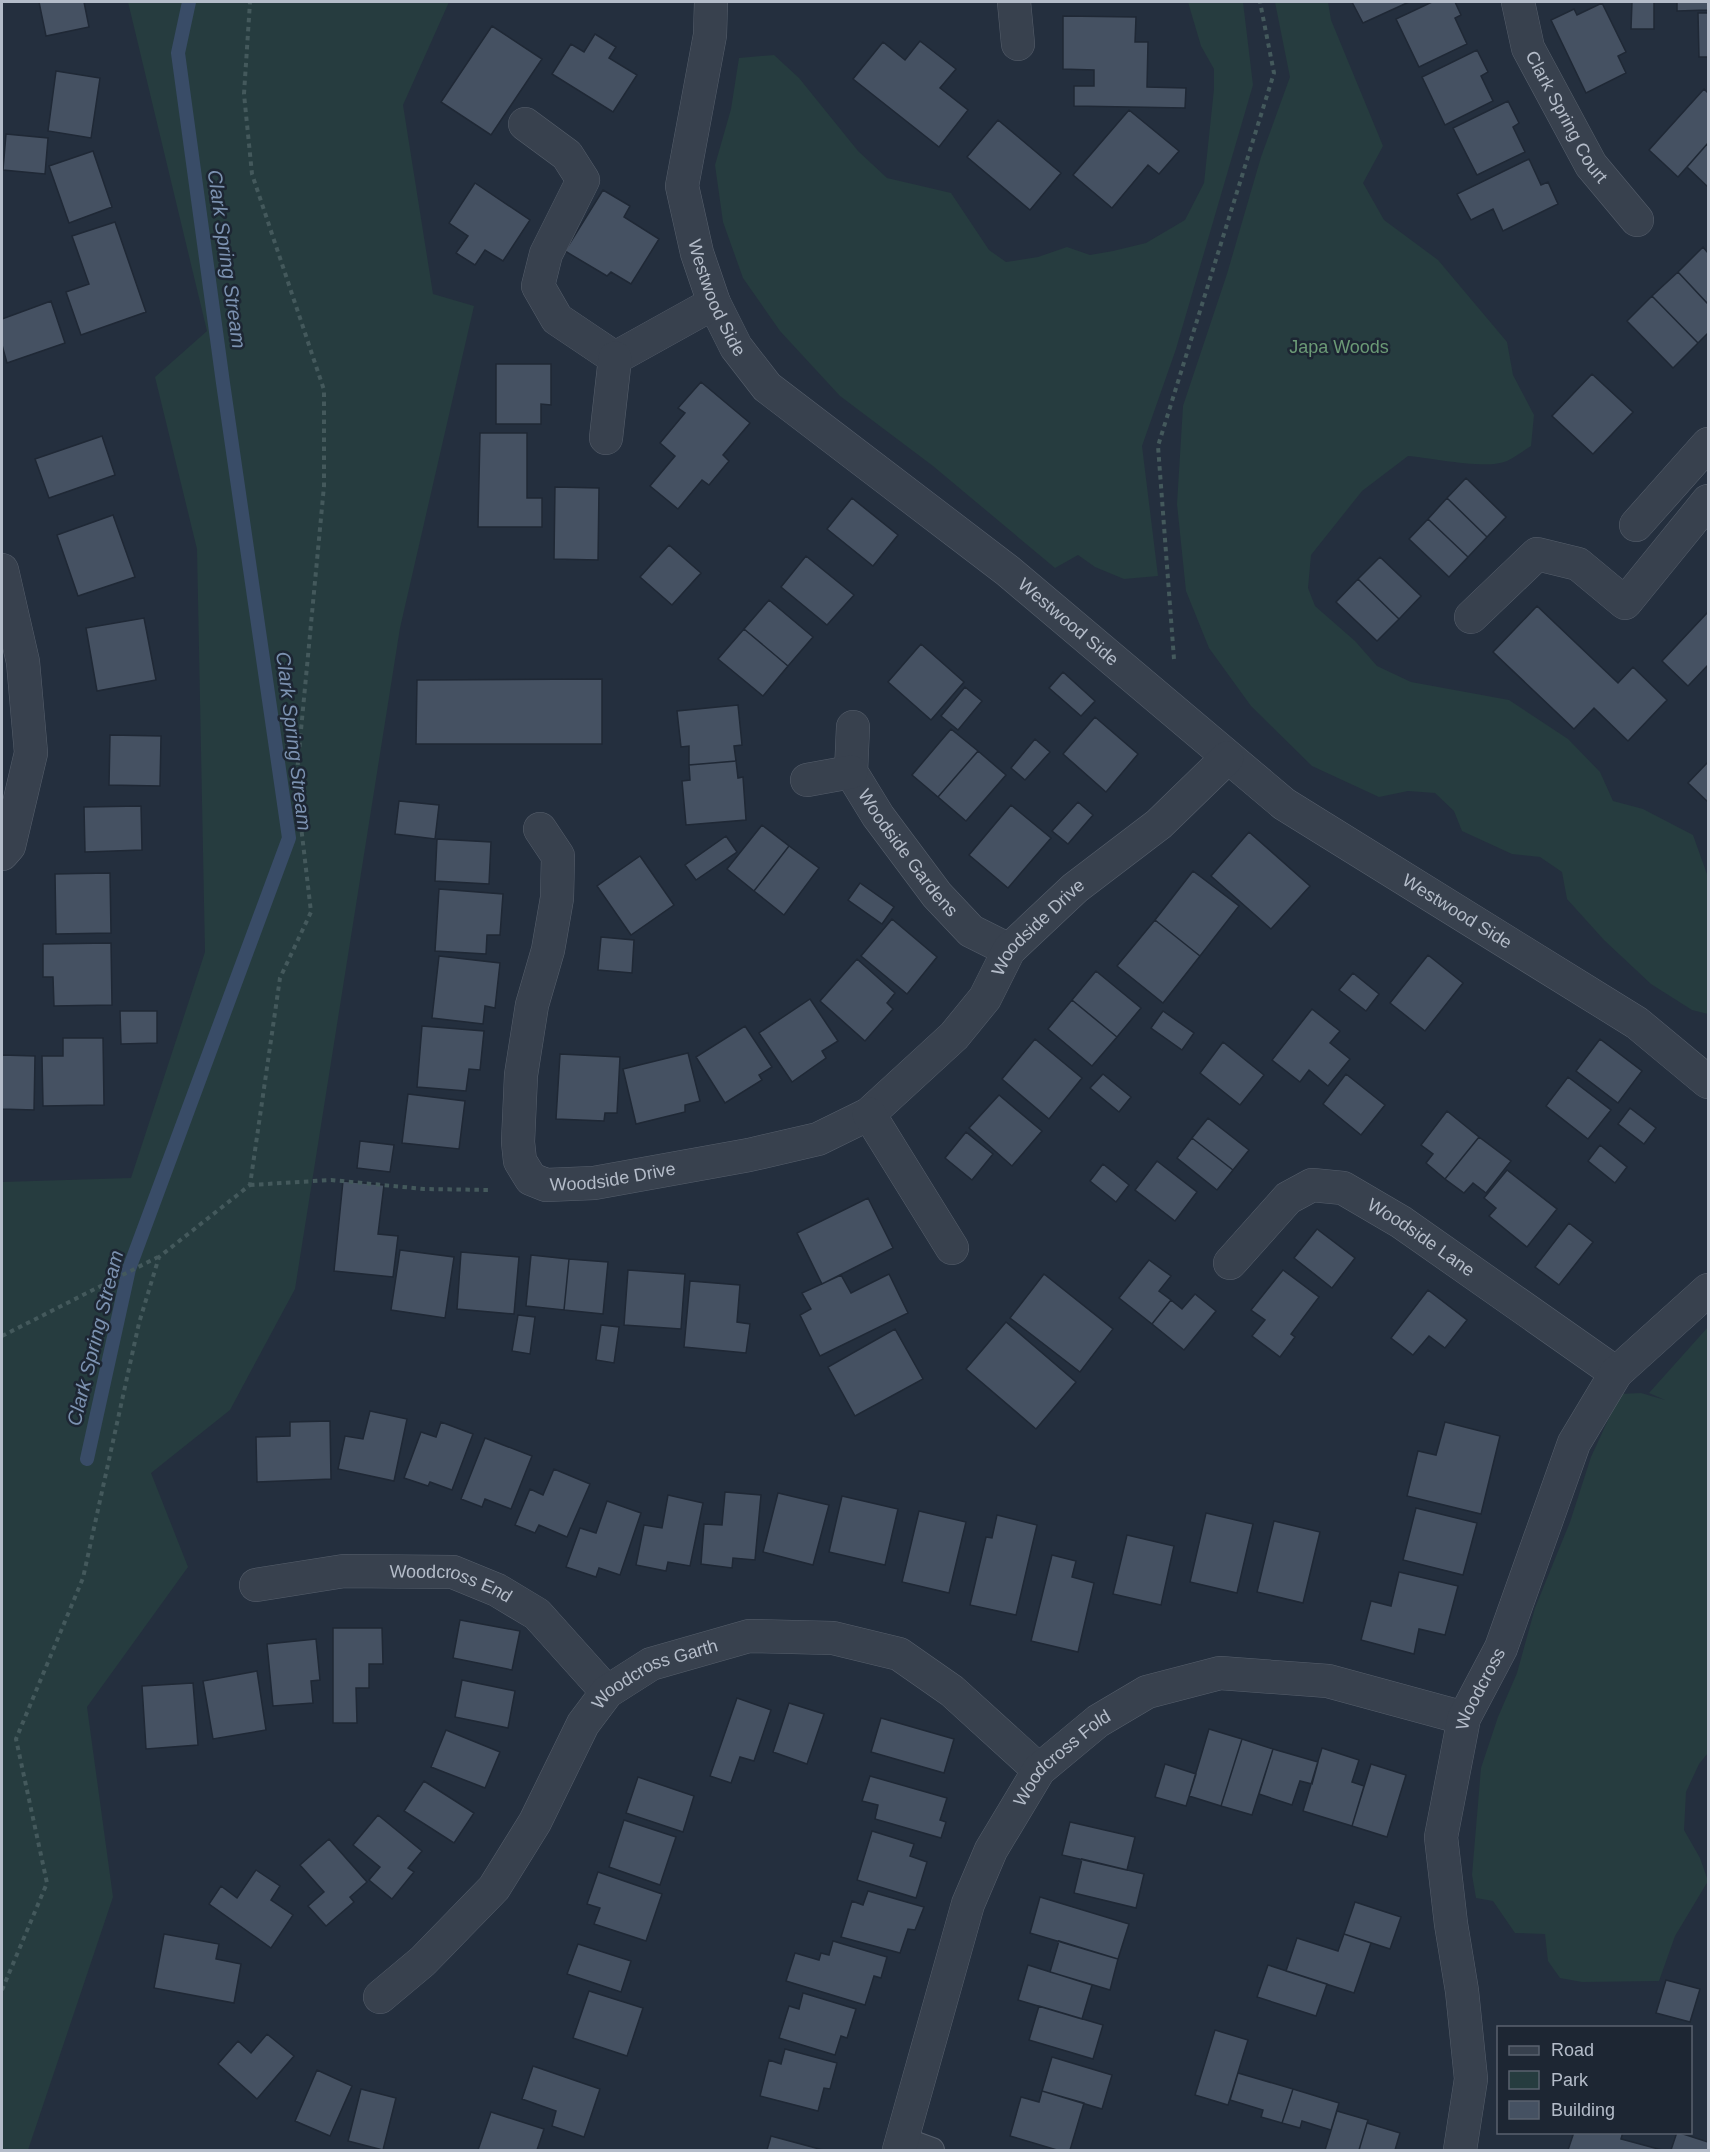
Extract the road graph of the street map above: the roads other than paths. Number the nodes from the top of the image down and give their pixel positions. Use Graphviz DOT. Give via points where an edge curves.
graph roads {
  1 [pos="711,2"];
  2 [pos="1014,2"];
  3 [pos="1518,2"];
  4 [pos="1018,44"];
  5 [pos="525,124"];
  6 [pos="1637,220"];
  7 [pos="714,303"];
  8 [pos="615,358"];
  9 [pos="606,438"];
  10 [pos="1708,444"];
  11 [pos="1708,501"];
  12 [pos="1636,525"];
  13 [pos="2,570"];
  14 [pos="1471,617"];
  15 [pos="14,708"];
  16 [pos="853,728"];
  17 [pos="1227,758"];
  18 [pos="851,772"];
  19 [pos="807,780"];
  20 [pos="540,829"];
  21 [pos="2,854"];
  22 [pos="1009,950"];
  23 [pos="1708,1082"];
  24 [pos="869,1114"];
  25 [pos="952,1248"];
  26 [pos="1230,1263"];
  27 [pos="1708,1290"];
  28 [pos="1616,1373"];
  29 [pos="256,1585"];
  30 [pos="607,1692"];
  31 [pos="1464,1718"];
  32 [pos="1039,1770"];
  33 [pos="380,1997"];
  34 [pos="911,2147"];
  35 [pos="1460,2151"];
  1 -- 7 [label="street, Westwood Side" via="710,35 682,186 697,253"];
  2 -- 4 [label="street"];
  3 -- 6 [label="street, Clark Spring Court" via="1528,48 1591,165"];
  5 -- 8 [label="street" via="567,155 583,180 546,254 538,286 557,319"];
  7 -- 8 [label="street"];
  7 -- 17 [label="street, Westwood Side" via="736,346 767,387 1008,572"];
  8 -- 9 [label="street"];
  10 -- 12 [label="street"];
  11 -- 14 [label="street" via="1624,603 1578,564 1537,554"];
  13 -- 15 [label="street" via="23,663"];
  15 -- 21 [label="street" via="31,753 9,846"];
  16 -- 18 [label="street, Woodside Gardens"];
  17 -- 22 [label="street, Woodside Drive" via="1159,824 1075,888"];
  17 -- 23 [label="street, Westwood Side" via="1284,804 1637,1023"];
  18 -- 19 [label="street"];
  18 -- 22 [label="street, Woodside Gardens" via="937,895 971,931"];
  20 -- 24 [label="street, Woodside Drive" via="558,856 557,898 548,950 532,1005 521,1075 518,1142 520,1161 531,1179 546,1185 594,1183 738,1157 818,1139"];
  22 -- 24 [label="street, Woodside Drive" via="985,998 954,1036"];
  24 -- 25 [label="street"];
  26 -- 28 [label="street, Woodside Lane" via="1288,1198 1312,1185 1343,1188 1401,1222"];
  27 -- 28 [label="street, Woodcross"];
  28 -- 31 [label="street, Woodcross" via="1574,1443 1501,1648"];
  29 -- 30 [label="street, Woodcross End" via="344,1571 453,1572 497,1590 537,1614"];
  30 -- 32 [label="street, Woodcross Garth" via="651,1664 749,1636 833,1638 899,1654 952,1691"];
  30 -- 33 [label="street, Woodcross Garth" via="583,1724 535,1822 494,1888 423,1961"];
  31 -- 32 [label="street, Woodcross Fold" via="1328,1681 1220,1673 1147,1692 1098,1720"];
  31 -- 35 [label="street, Woodcross" via="1441,1837 1471,2079"];
  32 -- 34 [label="street, Woodcross Fold" via="991,1850 968,1904"];
}
